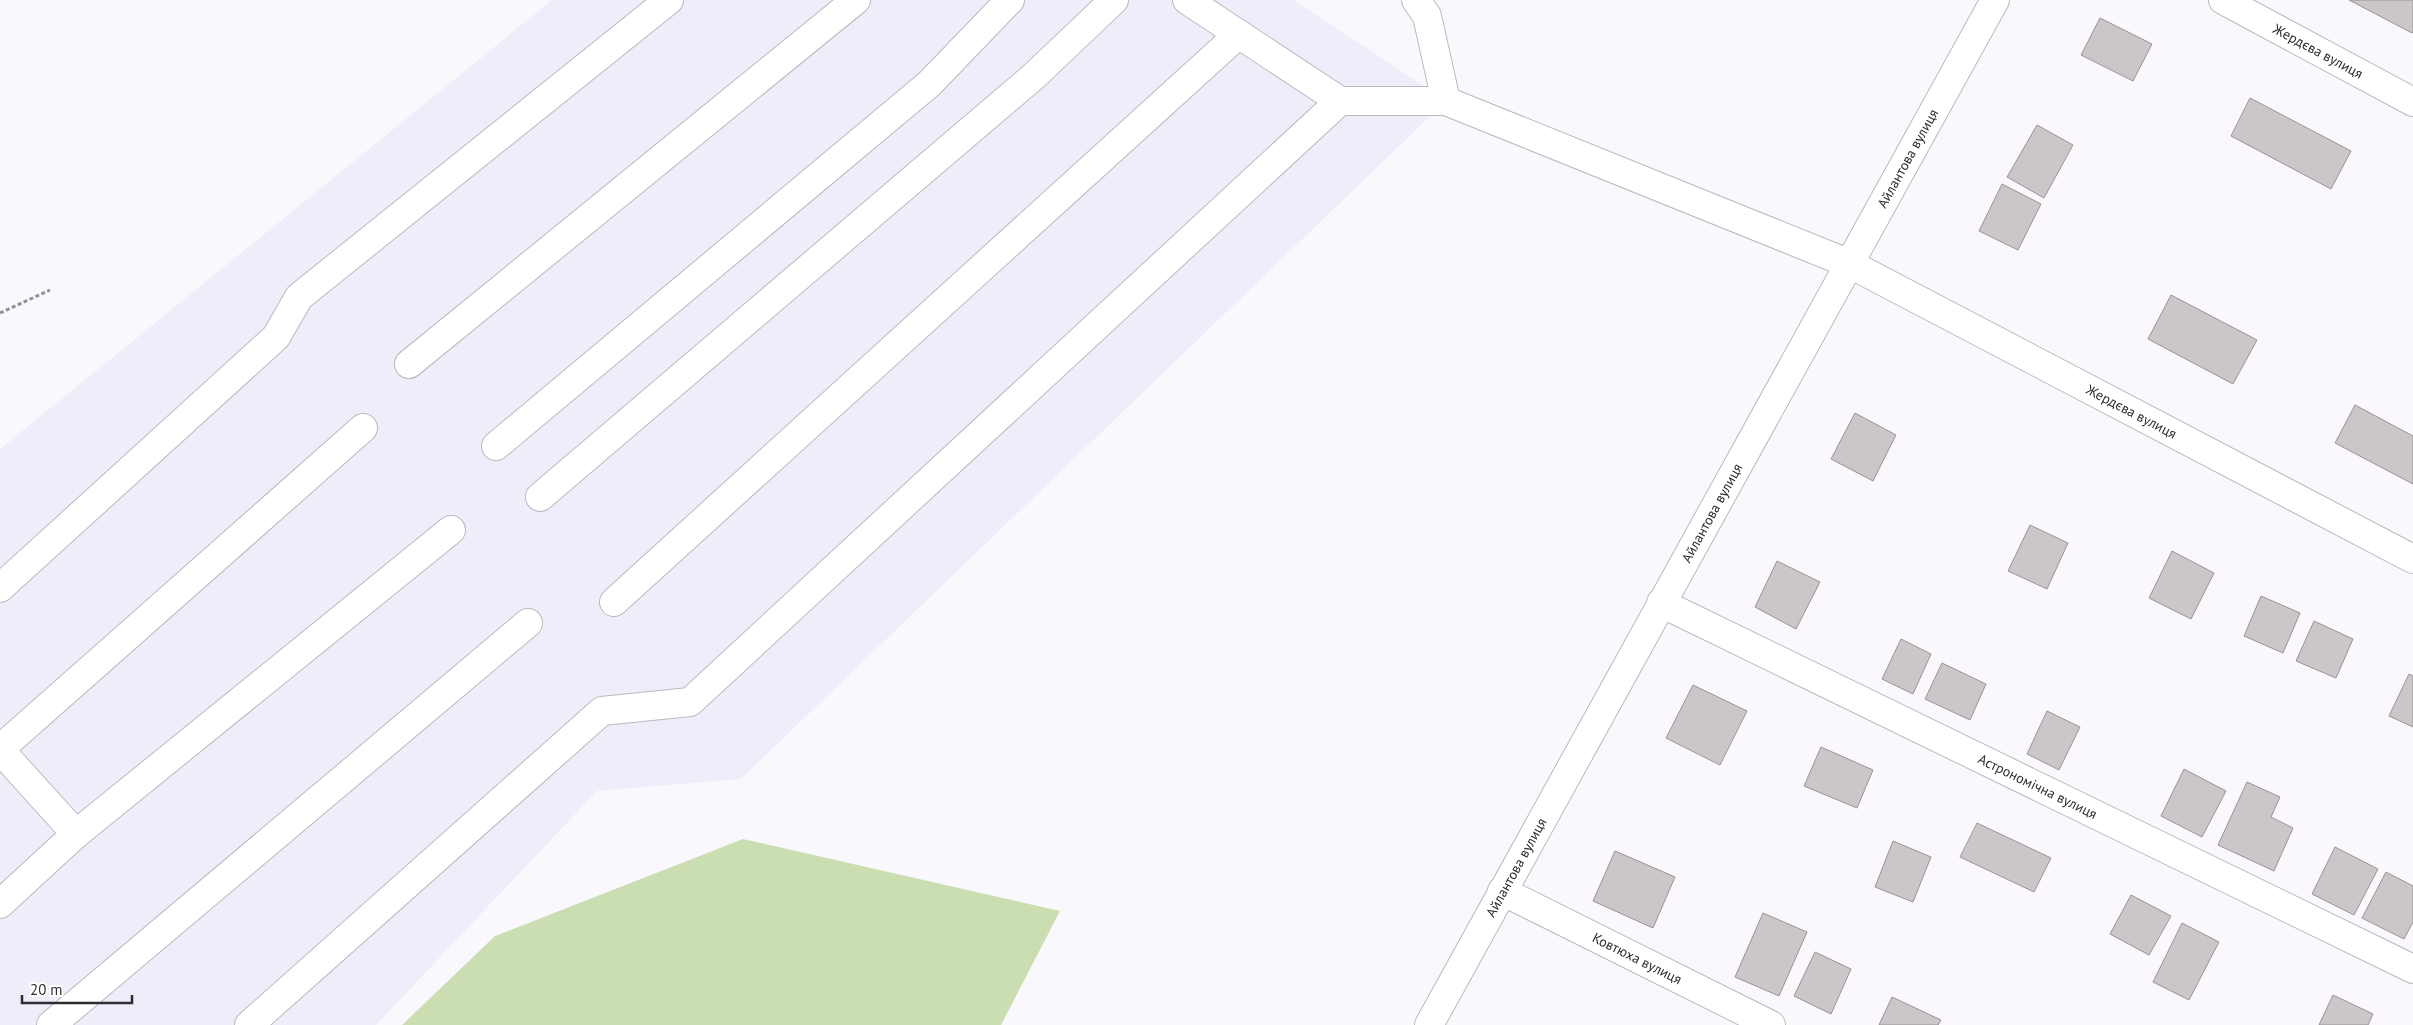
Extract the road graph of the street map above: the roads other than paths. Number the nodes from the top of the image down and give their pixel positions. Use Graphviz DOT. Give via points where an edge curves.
graph roads {
  1 [pos="669,0"];
  2 [pos="856,0"];
  3 [pos="1010,0"];
  4 [pos="1114,0"];
  5 [pos="1187,0"];
  6 [pos="1416,0"];
  7 [pos="1995,0"];
  8 [pos="2223,0"];
  9 [pos="1239,34"];
  10 [pos="1340,100"];
  11 [pos="1446,101"];
  12 [pos="2413,102"];
  13 [pos="1850,264"];
  14 [pos="409,364"];
  15 [pos="363,428"];
  16 [pos="496,446"];
  17 [pos="540,498"];
  18 [pos="451,530"];
  19 [pos="2413,559"];
  20 [pos="0,588"];
  21 [pos="614,602"];
  22 [pos="1662,603"];
  23 [pos="528,623"];
  24 [pos="0,749"];
  25 [pos="76,834"];
  26 [pos="1502,892"];
  27 [pos="1,901"];
  28 [pos="2413,969"];
  29 [pos="51,1025"];
  30 [pos="249,1025"];
  31 [pos="1429,1025"];
  32 [pos="1771,1025"];
  1 -- 20 [label="street" via="299,298 276,337"];
  2 -- 14 [label="street"];
  3 -- 16 [label="street" via="929,84"];
  4 -- 17 [label="street" via="1034,76"];
  5 -- 9 [label="street"];
  6 -- 11 [label="street" via="1427,16"];
  7 -- 13 [label="street, Айлантова вулиця"];
  8 -- 12 [label="street, Жердєва вулиця"];
  9 -- 10 [label="street"];
  9 -- 21 [label="street"];
  10 -- 11 [label="street"];
  10 -- 30 [label="street" via="690,702 602,711"];
  11 -- 13 [label="street, Жердєва вулиця"];
  13 -- 19 [label="street, Жердєва вулиця"];
  13 -- 22 [label="street, Айлантова вулиця"];
  15 -- 24 [label="street"];
  18 -- 25 [label="street"];
  22 -- 26 [label="street, Айлантова вулиця"];
  22 -- 28 [label="street, Астрономічна вулиця"];
  23 -- 29 [label="street"];
  24 -- 25 [label="street"];
  25 -- 27 [label="street"];
  26 -- 31 [label="street, Айлантова вулиця"];
  26 -- 32 [label="street, Ковтюха вулиця"];
}
